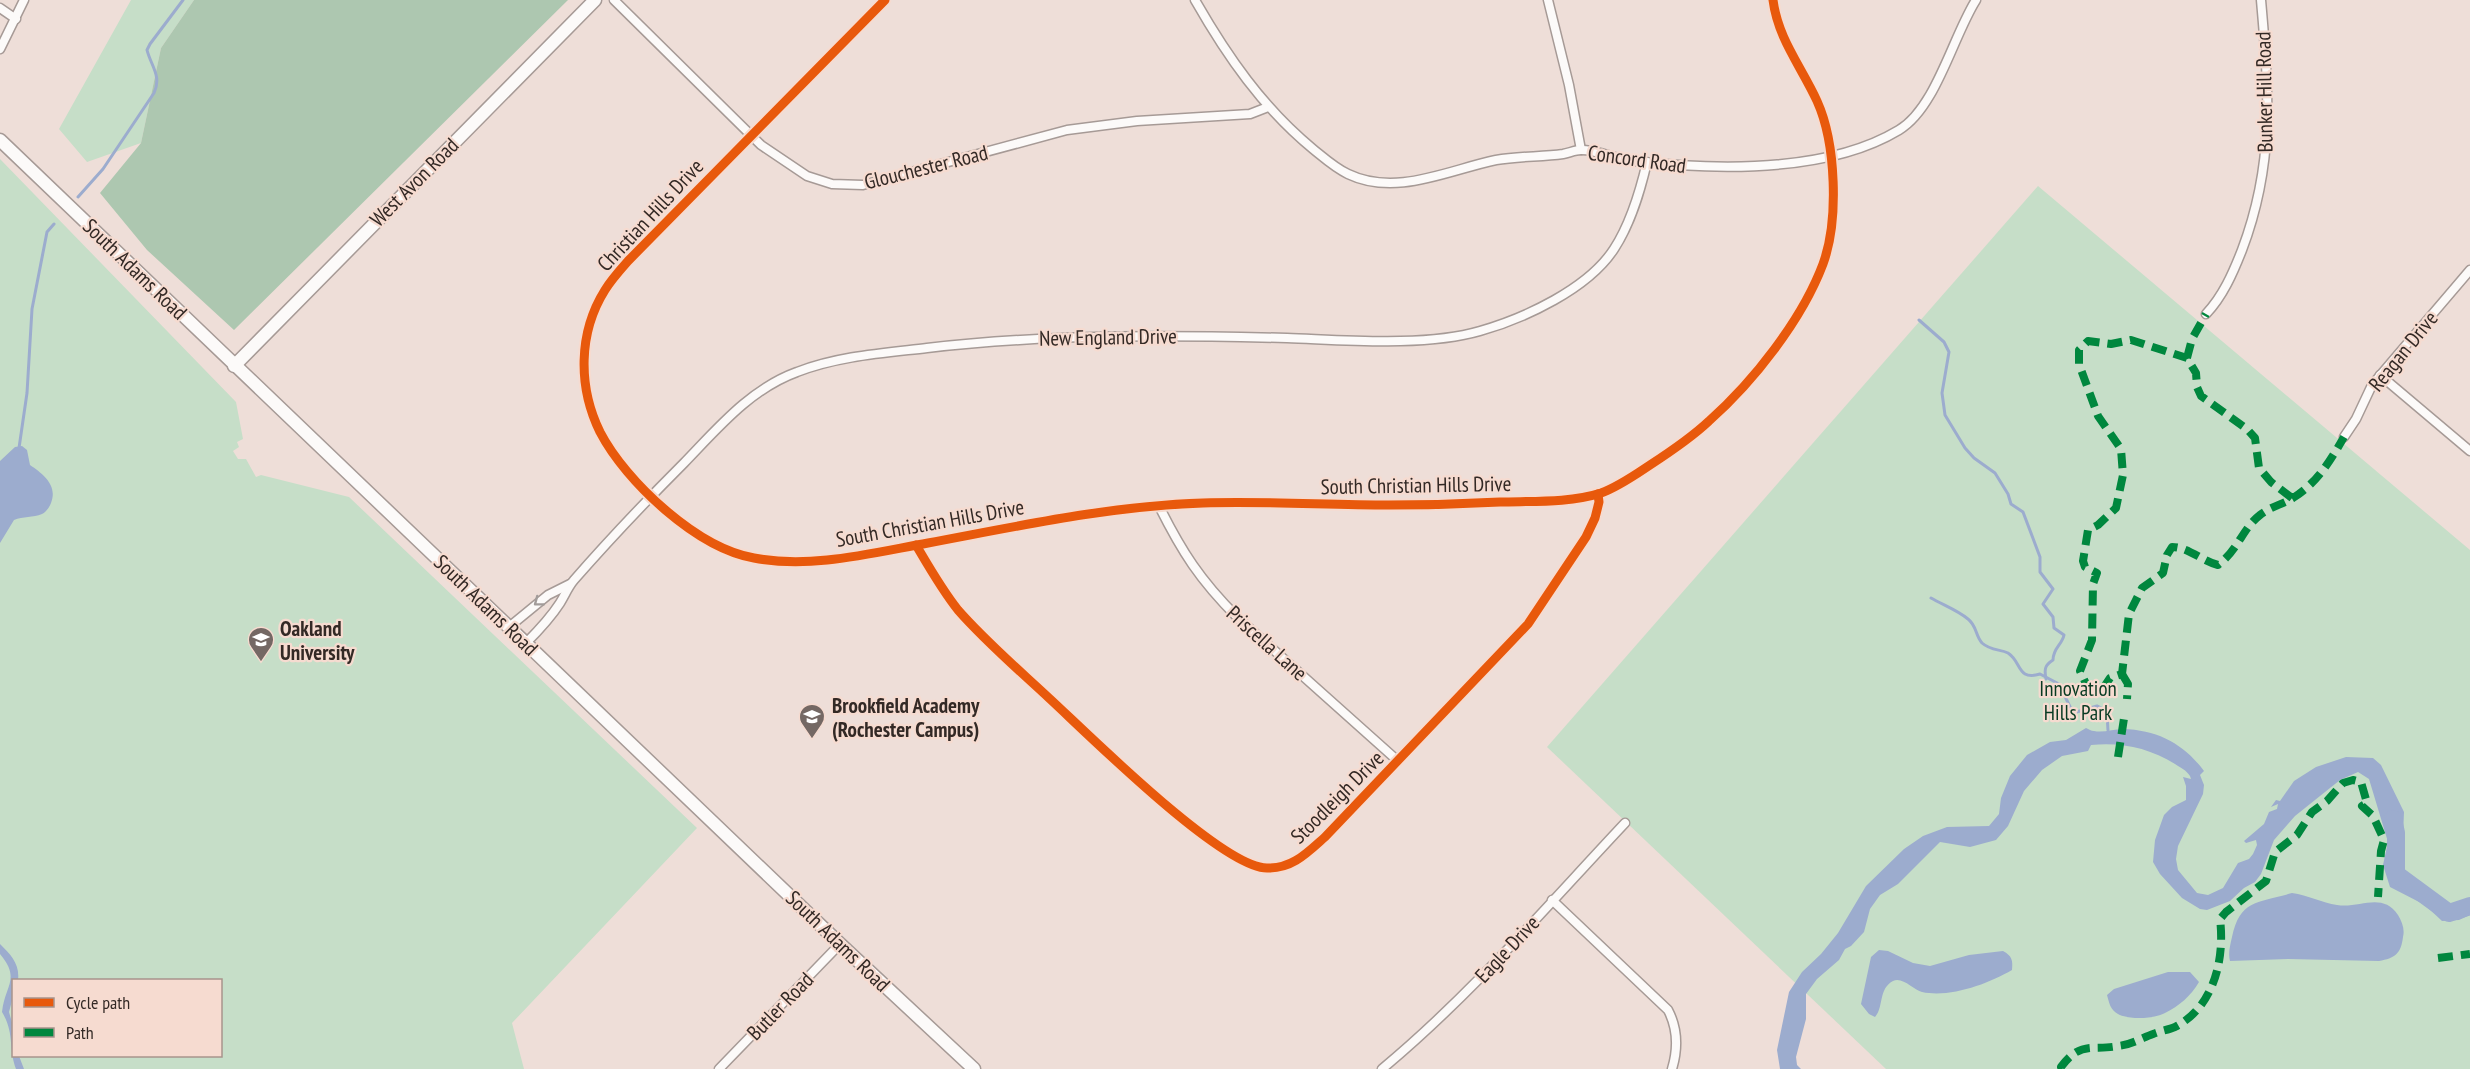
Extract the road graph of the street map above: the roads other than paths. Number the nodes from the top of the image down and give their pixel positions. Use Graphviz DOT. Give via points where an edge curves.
graph roads {
  1 [pos="24,0"];
  2 [pos="595,0"];
  3 [pos="614,0"];
  4 [pos="885,0"];
  5 [pos="1195,0"];
  6 [pos="1548,0"];
  7 [pos="1773,0"];
  8 [pos="1976,0"];
  9 [pos="2261,0"];
  10 [pos="0,8"];
  11 [pos="16,19"];
  12 [pos="0,49"];
  13 [pos="1268,107"];
  14 [pos="750,135"];
  15 [pos="0,140"];
  16 [pos="1581,150"];
  17 [pos="1832,155"];
  18 [pos="1647,162"];
  19 [pos="2470,270"];
  20 [pos="2206,314"];
  21 [pos="234,366"];
  22 [pos="2380,375"];
  23 [pos="2344,437"];
  24 [pos="2470,451"];
  25 [pos="1598,494"];
  26 [pos="650,497"];
  27 [pos="1159,506"];
  28 [pos="916,545"];
  29 [pos="571,584"];
  30 [pos="509,627"];
  31 [pos="526,643"];
  32 [pos="1398,761"];
  33 [pos="1625,823"];
  34 [pos="1552,900"];
  35 [pos="840,944"];
  36 [pos="719,1069"];
  37 [pos="975,1069"];
  38 [pos="1382,1069"];
  39 [pos="1672,1069"];
  1 -- 11 [label="street"];
  2 -- 21 [label="main road, West Avon Road"];
  3 -- 14 [label="street, Glouchester Road"];
  4 -- 14 [label="street, Christian Hills Drive"];
  5 -- 13 [label="street, Concord Road" via="1227,53"];
  6 -- 16 [label="street"];
  7 -- 17 [label="street, South Christian Hills Drive" via="1787,49 1817,101"];
  8 -- 17 [label="street, Concord Road" via="1918,112 1901,129 1880,140"];
  9 -- 20 [label="street, Bunker Hill Road" via="2268,79 2266,164 2250,228 2233,273 2217,303"];
  10 -- 11 [label="street"];
  11 -- 12 [label="street"];
  13 -- 14 [label="street, Glouchester Road" via="1250,114 1067,130 863,186 832,184 807,176"];
  13 -- 16 [label="street, Concord Road" via="1348,174 1391,184 1496,160"];
  14 -- 26 [label="street, Christian Hills Drive" via="616,276 600,300 584,343 585,384 598,429 616,459"];
  15 -- 21 [label="main road, South Adams Road"];
  16 -- 18 [label="street, Concord Road"];
  17 -- 18 [label="street, Concord Road" via="1742,167"];
  17 -- 25 [label="street, South Christian Hills Drive" via="1832,214 1822,266 1777,343 1706,425 1634,475"];
  18 -- 26 [label="street, New England Drive" via="1629,218 1613,250 1594,272 1565,293 1500,325 1475,333 1391,341 1134,335 1040,337 901,351 817,365 766,387 738,408"];
  19 -- 22 [label="street, Reagan Drive"];
  21 -- 30 [label="main road, South Adams Road"];
  22 -- 23 [label="street, Reagan Drive"];
  22 -- 24 [label="street"];
  25 -- 27 [label="street, South Christian Hills Drive" via="1480,503"];
  25 -- 32 [label="street, Stoodleigh Drive" via="1595,518 1586,537 1528,624"];
  26 -- 28 [label="street, South Christian Hills Drive" via="691,529 750,558 810,561"];
  26 -- 29 [label="street, New England Drive"];
  27 -- 28 [label="street, South Christian Hills Drive" via="1094,513"];
  27 -- 32 [label="street, Priscella Lane" via="1178,544 1214,594"];
  28 -- 32 [label="street, Stoodleigh Drive" via="958,609 992,645 1143,786 1194,827 1249,863 1266,869 1296,862"];
  29 -- 30 [label="street, New England Drive, one-way" via="548,595"];
  29 -- 31 [label="street, New England Drive"];
  30 -- 31 [label="main road, South Adams Road"];
  31 -- 35 [label="main road, South Adams Road"];
  33 -- 34 [label="street, Eagle Drive"];
  34 -- 38 [label="street, Eagle Drive" via="1441,1017"];
  34 -- 39 [label="street" via="1668,1010 1677,1046"];
  35 -- 36 [label="street, Butler Road"];
  35 -- 37 [label="main road, South Adams Road"];
}
